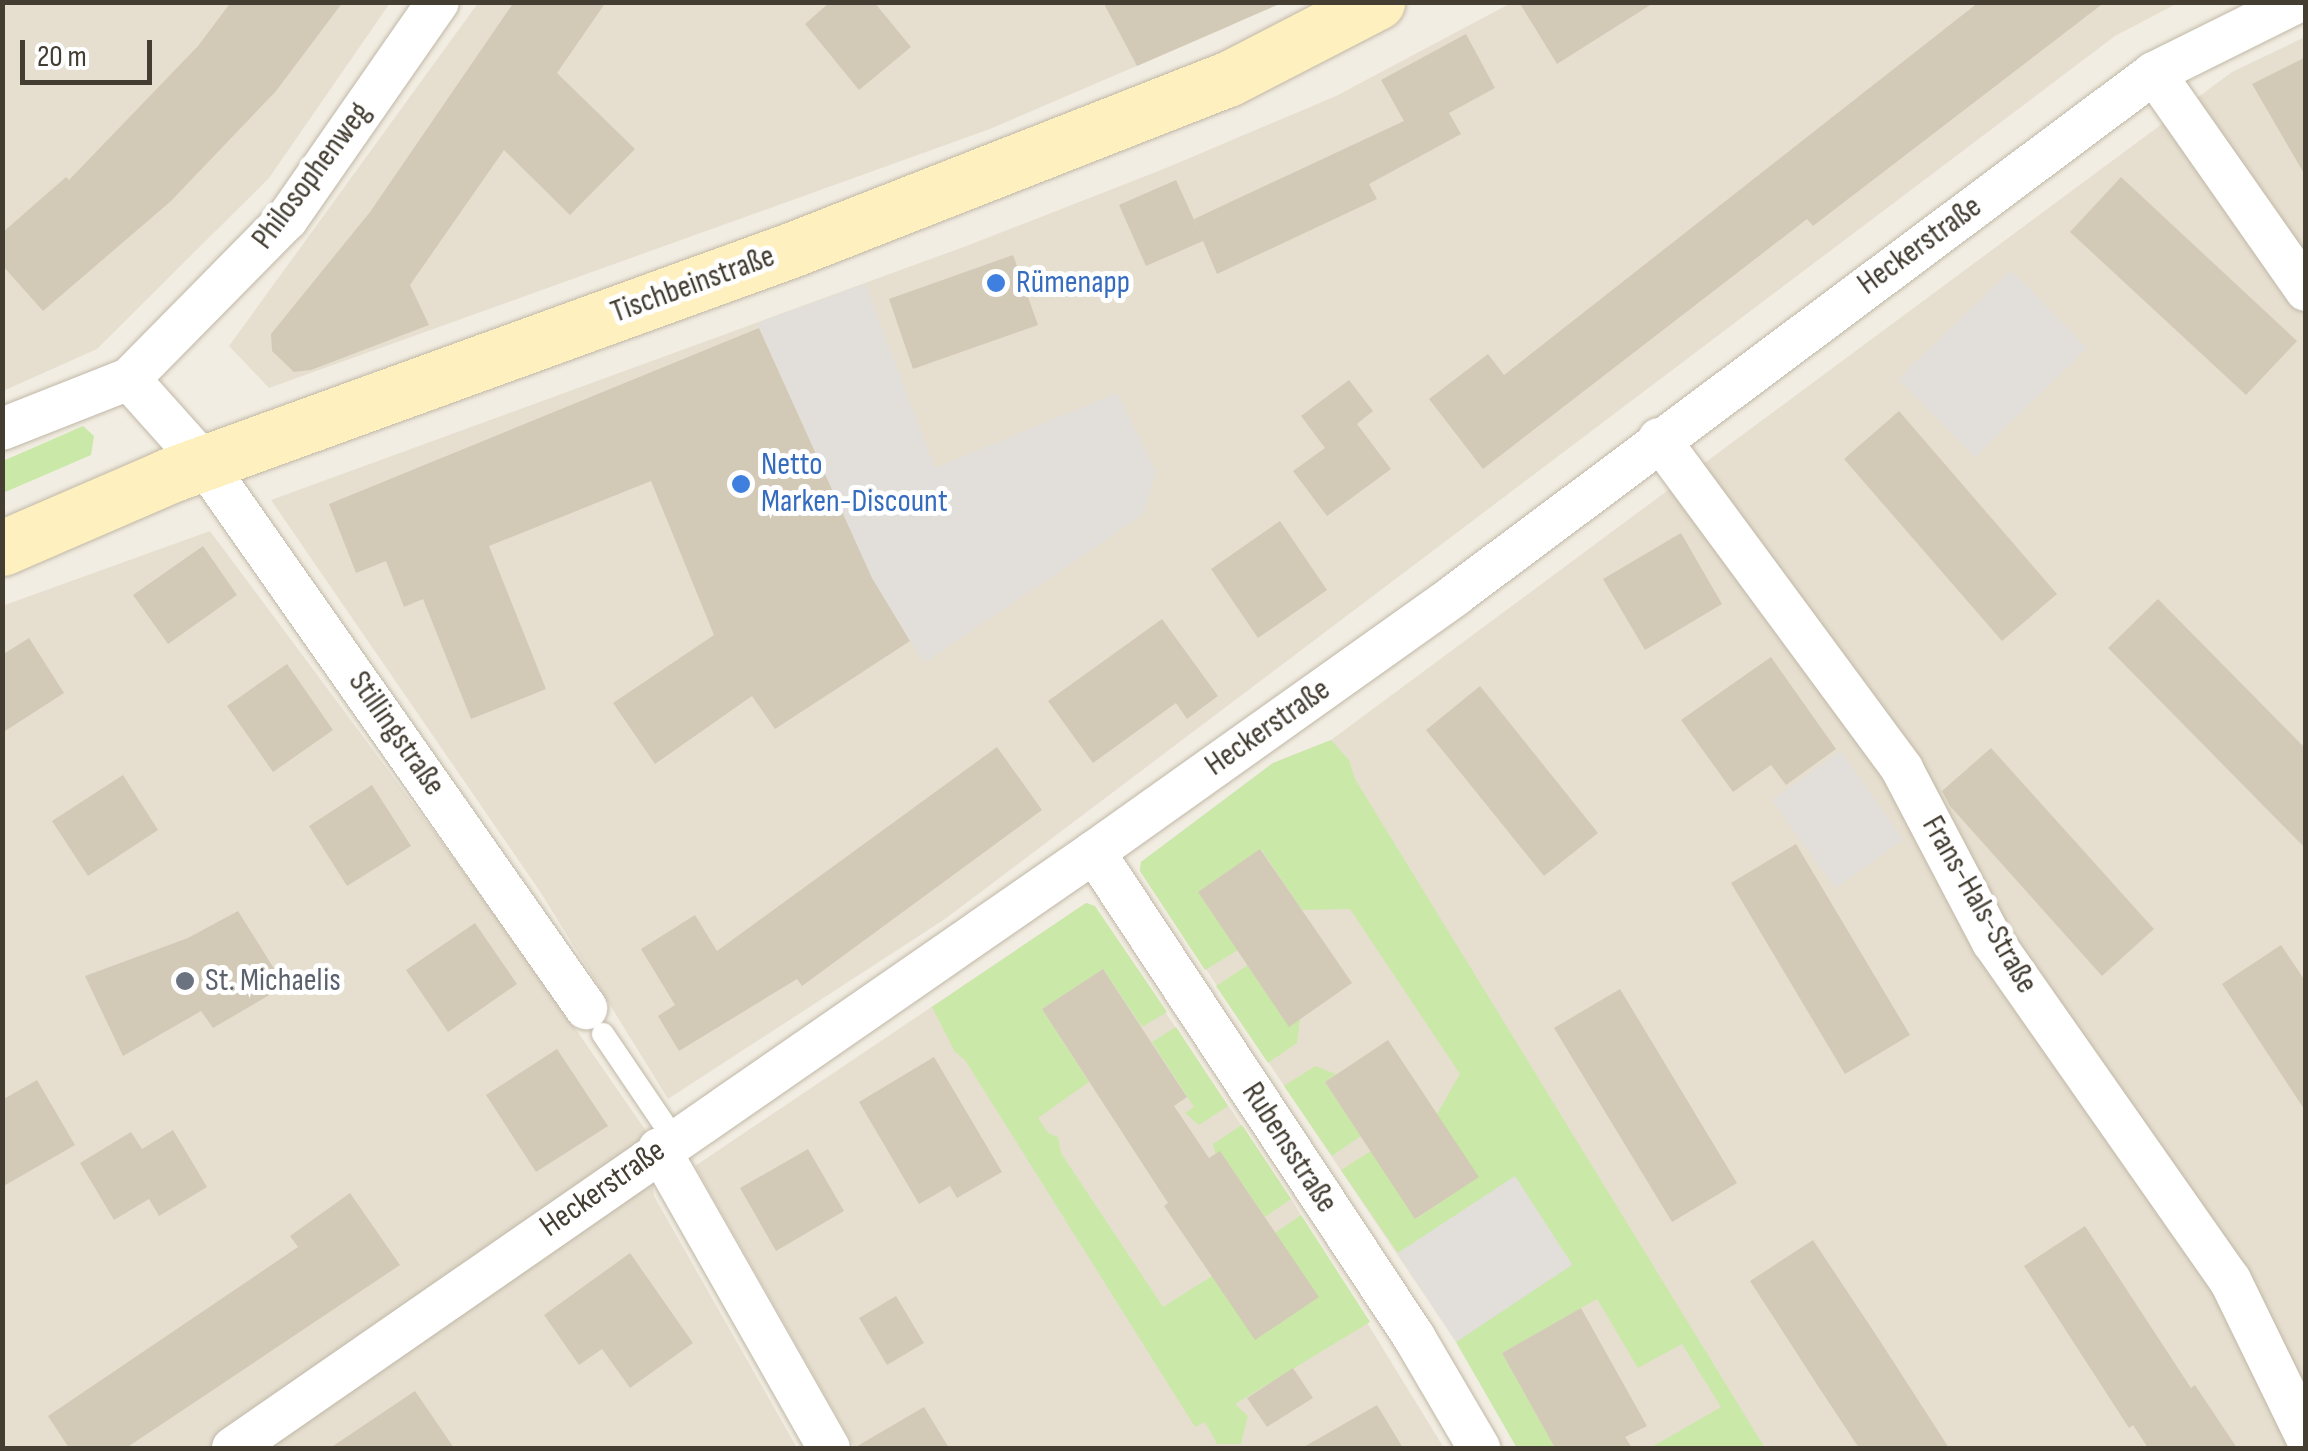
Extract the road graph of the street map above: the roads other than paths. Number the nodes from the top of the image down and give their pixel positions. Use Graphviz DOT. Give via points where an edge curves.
graph roads {
  1 [pos="438,2"];
  2 [pos="1376,2"];
  3 [pos="2297,2"];
  4 [pos="2154,73"];
  5 [pos="2306,290"];
  6 [pos="128,379"];
  7 [pos="2,429"];
  8 [pos="1659,440"];
  9 [pos="204,463"];
  10 [pos="2,548"];
  11 [pos="1094,852"];
  12 [pos="594,1021"];
  13 [pos="666,1144"];
  14 [pos="2306,1436"];
  15 [pos="233,1448"];
  16 [pos="830,1448"];
  17 [pos="1478,1448"];
  1 -- 6 [label="street, Philosophenweg" via="287,219"];
  2 -- 9 [label="main road, Tischbeinstraße" via="1192,94 791,250"];
  3 -- 4 [label="street, Heckerstraße"];
  4 -- 5 [label="street"];
  4 -- 8 [label="street, Heckerstraße"];
  6 -- 7 [label="street"];
  6 -- 9 [label="street, Stillingstraße"];
  8 -- 11 [label="street, Heckerstraße" via="1455,595"];
  8 -- 14 [label="street, Frans-Hals-Straße" via="1902,769 1993,942 2230,1280"];
  9 -- 10 [label="main road, Tischbeinstraße"];
  9 -- 12 [label="street, Stillingstraße"];
  11 -- 13 [label="street, Heckerstraße"];
  11 -- 17 [label="street, Rubensstraße" via="1414,1336"];
  12 -- 13 [label="lane, Stillingstraße"];
  13 -- 15 [label="street, Heckerstraße"];
  13 -- 16 [label="street, Stillingstraße"];
}
